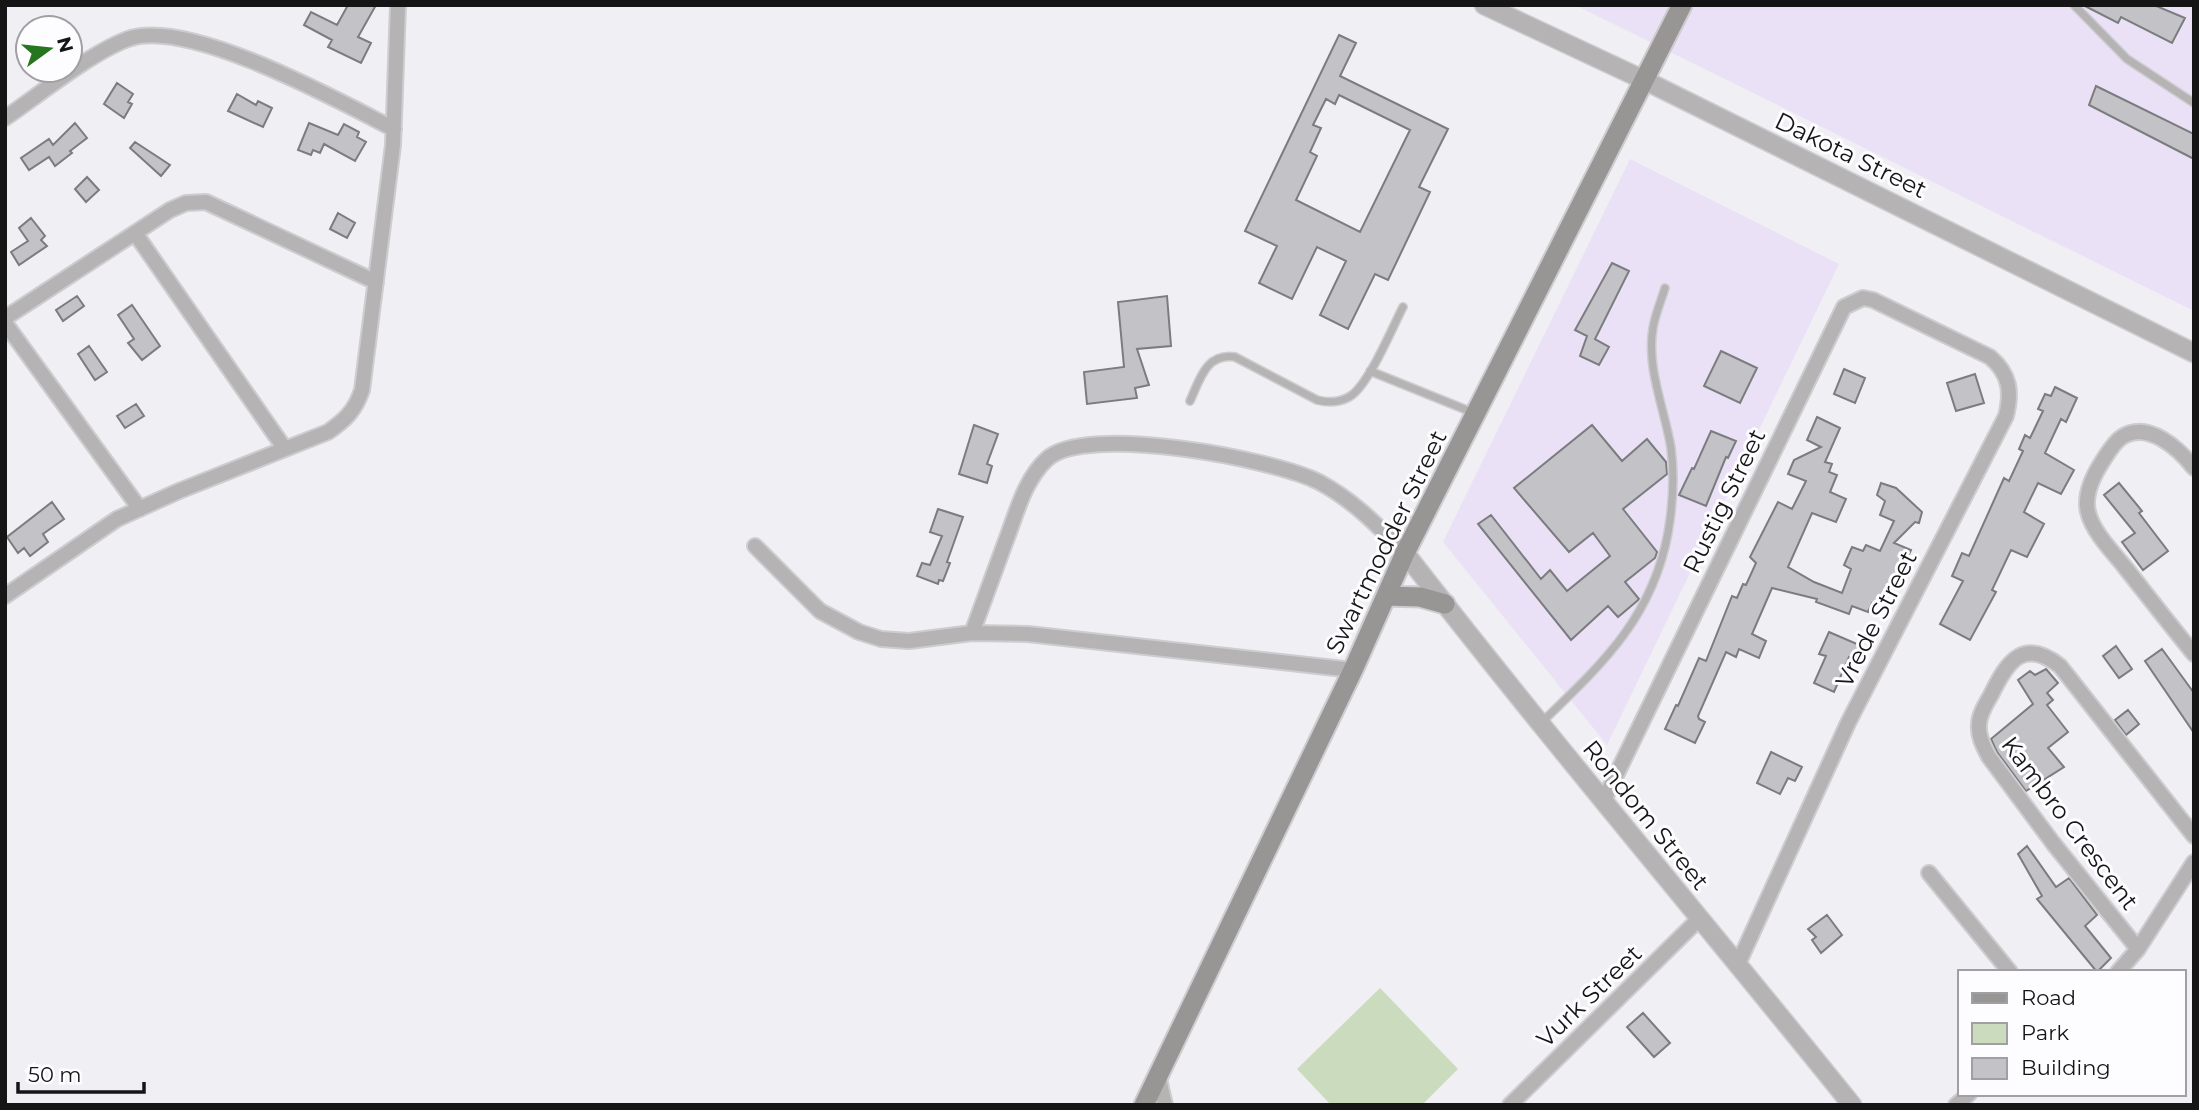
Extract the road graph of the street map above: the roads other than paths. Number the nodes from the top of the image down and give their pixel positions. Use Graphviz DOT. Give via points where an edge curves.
graph roads {
  1 [pos="398,5"];
  2 [pos="1484,5"];
  3 [pos="1682,5"];
  4 [pos="2074,5"];
  5 [pos="1644,80"];
  6 [pos="2194,103"];
  7 [pos="5,118"];
  8 [pos="394,129"];
  9 [pos="135,233"];
  10 [pos="376,282"];
  11 [pos="1665,288"];
  12 [pos="1403,307"];
  13 [pos="5,317"];
  14 [pos="5,323"];
  15 [pos="1933,329"];
  16 [pos="2194,353"];
  17 [pos="1370,371"];
  18 [pos="1190,401"];
  19 [pos="1475,414"];
  20 [pos="285,449"];
  21 [pos="2194,468"];
  22 [pos="140,509"];
  23 [pos="755,546"];
  24 [pos="1405,553"];
  25 [pos="5,596"];
  26 [pos="1386,596"];
  27 [pos="1445,604"];
  28 [pos="972,633"];
  29 [pos="2194,654"];
  30 [pos="1353,670"];
  31 [pos="1541,724"];
  32 [pos="1603,802"];
  33 [pos="2194,836"];
  34 [pos="2194,862"];
  35 [pos="1929,873"];
  36 [pos="1699,919"];
  37 [pos="2138,950"];
  38 [pos="1738,964"];
  39 [pos="2008,970"];
  40 [pos="2120,970"];
  41 [pos="1158,1075"];
  42 [pos="1144,1105"];
  43 [pos="1165,1105"];
  44 [pos="1510,1105"];
  45 [pos="1852,1105"];
  1 -- 8 [label="street"];
  2 -- 5 [label="street, Dakota Street"];
  3 -- 5 [label="main road, Swartmodder Street"];
  4 -- 6 [label="lane" via="2127,59"];
  5 -- 16 [label="street, Dakota Street"];
  5 -- 19 [label="main road, Swartmodder Street"];
  7 -- 8 [label="street" via="117,44 151,35 201,45 278,70"];
  8 -- 10 [label="street"];
  9 -- 10 [label="street" via="186,203 206,202"];
  9 -- 13 [label="street"];
  9 -- 20 [label="street"];
  10 -- 20 [label="street" via="357,407 328,432"];
  11 -- 31 [label="lane" via="1653,328 1652,352 1674,488 1665,550 1642,610 1630,628"];
  12 -- 17 [label="lane"];
  14 -- 22 [label="street"];
  15 -- 32 [label="street, Rustig Street" via="1873,300 1863,298 1844,307"];
  15 -- 38 [label="street, Vrede Street" via="2000,366 2010,389 2006,416 1848,723"];
  17 -- 18 [label="lane" via="1352,396 1328,403 1226,356 1204,368"];
  17 -- 19 [label="lane"];
  19 -- 24 [label="main road, Swartmodder Street"];
  20 -- 22 [label="street"];
  21 -- 29 [label="street" via="2156,436 2144,432 2124,435 2096,471 2087,504 2101,537"];
  22 -- 25 [label="street" via="75,546"];
  23 -- 28 [label="street" via="820,611 859,632 909,641"];
  24 -- 26 [label="main road, Swartmodder Street"];
  24 -- 27 [label="street, Rondom Street"];
  24 -- 28 [label="street" via="1364,511 1317,481 1287,470 1163,446 1121,442 1075,446 1060,450 1034,473"];
  26 -- 27 [label="main road" via="1420,597"];
  26 -- 30 [label="main road, Swartmodder Street"];
  27 -- 31 [label="street, Rondom Street"];
  28 -- 30 [label="street" via="1028,634"];
  30 -- 41 [label="main road, Swartmodder Street"];
  31 -- 32 [label="street, Rondom Street"];
  32 -- 36 [label="street, Rondom Street"];
  33 -- 37 [label="street, Kambro Crescent" via="2060,666 2033,653 2012,659 2003,668 1980,715 1983,746"];
  34 -- 37 [label="street"];
  35 -- 39 [label="street"];
  36 -- 38 [label="street, Rondom Street"];
  36 -- 44 [label="street, Vurk Street"];
  37 -- 40 [label="street"];
  38 -- 45 [label="street, Rondom Street"];
  41 -- 42 [label="main road, Swartmodder Street"];
  41 -- 43 [label="street"];
}
